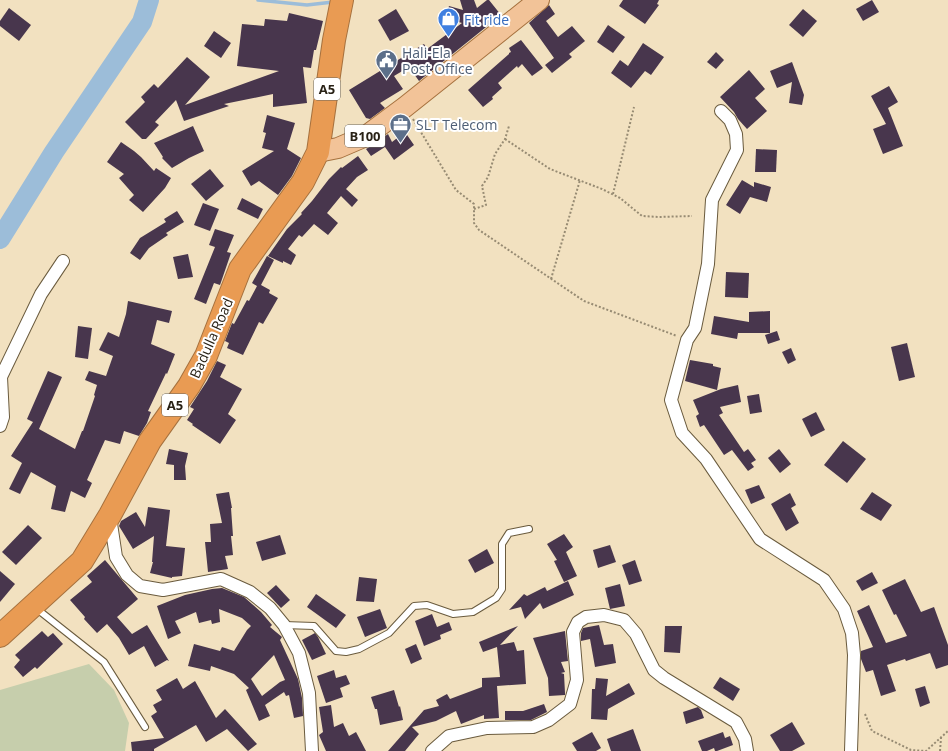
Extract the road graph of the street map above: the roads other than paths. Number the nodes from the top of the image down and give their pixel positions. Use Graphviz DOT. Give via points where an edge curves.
graph roads {
  1 [pos="342,0"];
  2 [pos="539,0"];
  3 [pos="721,111"];
  4 [pos="318,152"];
  5 [pos="63,261"];
  6 [pos="0,426"];
  7 [pos="110,514"];
  8 [pos="529,529"];
  9 [pos="33,606"];
  10 [pos="284,625"];
  11 [pos="0,636"];
  12 [pos="145,727"];
  13 [pos="312,751"];
  14 [pos="432,751"];
  15 [pos="747,751"];
  16 [pos="851,751"];
  1 -- 4 [label="highway, Badulla Road / A5"];
  2 -- 4 [label="main road, B100" via="366,136 338,148"];
  3 -- 16 [label="street" via="730,120 736,134 737,150 712,200 708,264 694,328 687,340 670,400 682,433 706,459 760,539 824,580 844,609 852,633 854,654"];
  4 -- 7 [label="highway, Badulla Road / A5" via="303,182 240,270 206,356 189,386 150,441"];
  5 -- 6 [label="street" via="41,294 1,377 3,417"];
  7 -- 9 [label="highway, Badulla Road / A5" via="82,561"];
  7 -- 10 [label="street" via="116,557 127,575 140,586 163,590 221,579 250,592 270,608"];
  8 -- 10 [label="lane" via="509,533 502,544 502,589 496,598 473,612 453,614 427,605 414,606 389,632 359,649 346,652 336,651 314,626"];
  9 -- 11 [label="highway, Badulla Road / A5"];
  9 -- 12 [label="lane" via="104,662"];
  10 -- 13 [label="street" via="299,653 309,693"];
  14 -- 15 [label="street" via="449,736 487,728 533,727 549,720 570,704 577,680 573,632 578,622 586,617 604,615 624,620 636,634 654,670 736,722 745,739"];
}
